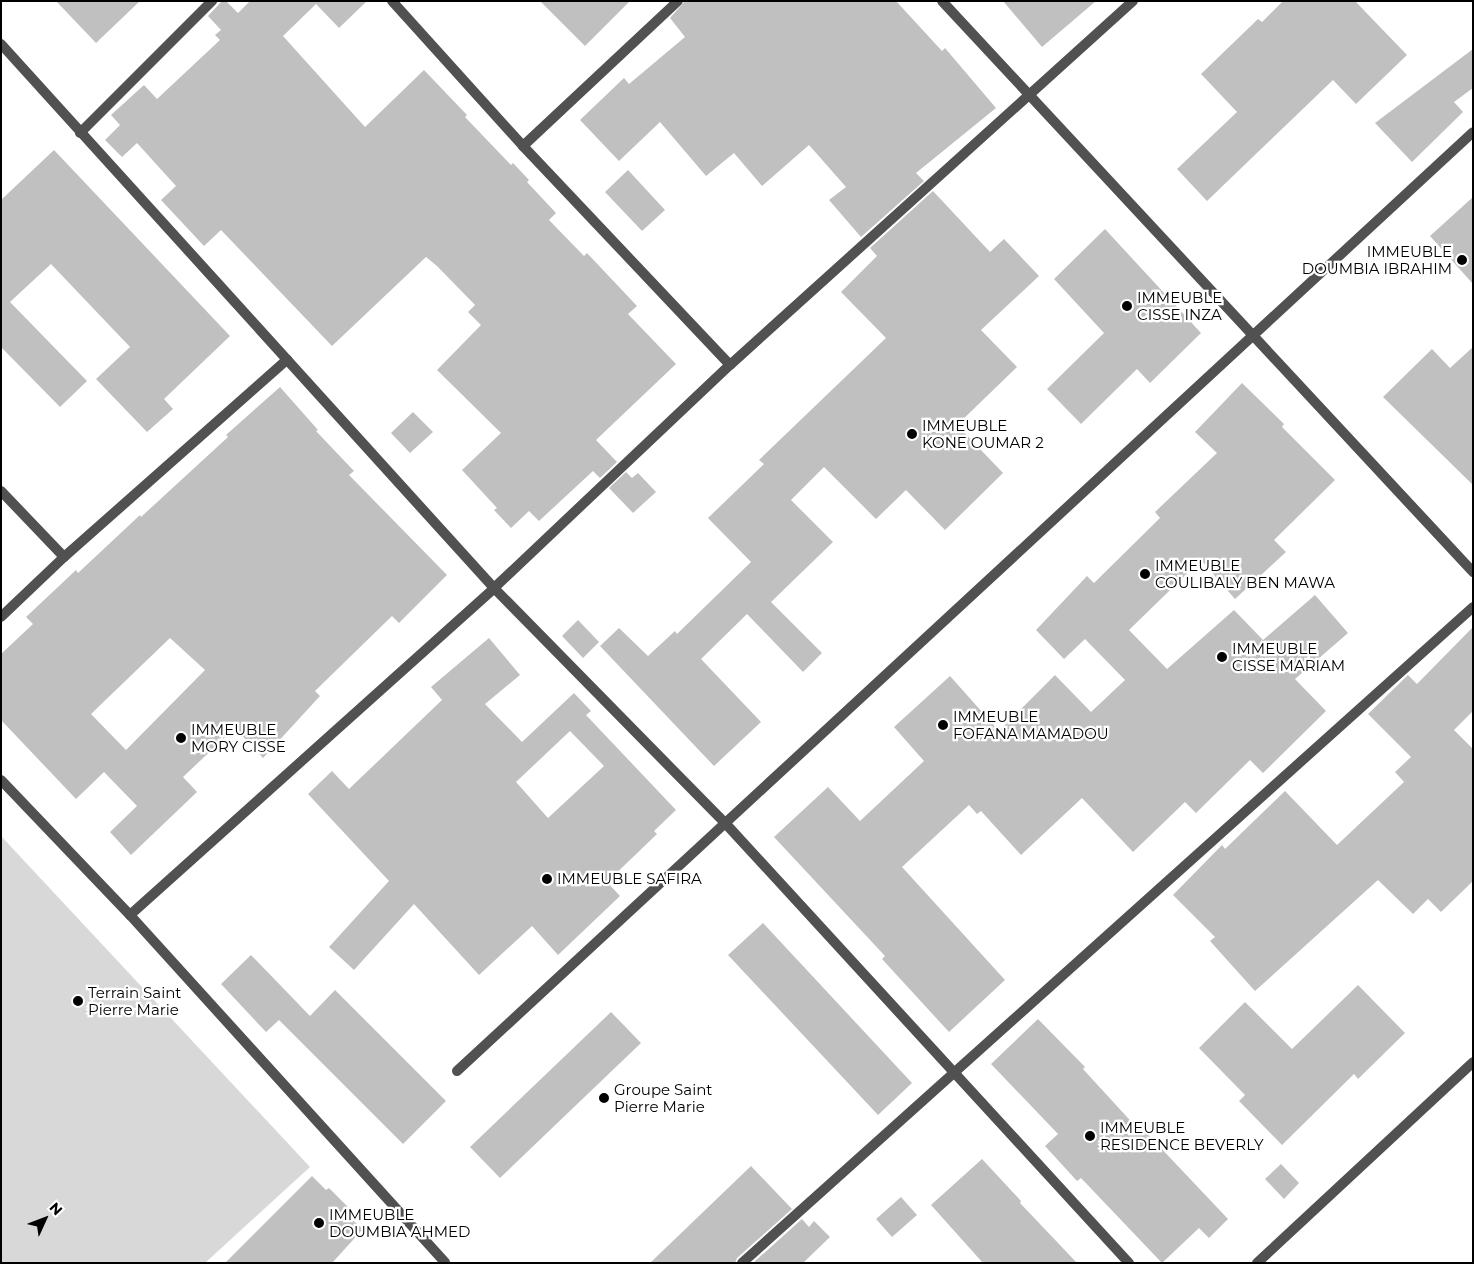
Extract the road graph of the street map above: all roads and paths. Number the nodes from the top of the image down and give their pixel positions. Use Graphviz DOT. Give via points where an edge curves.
graph roads {
  1 [pos="212,1"];
  2 [pos="392,1"];
  3 [pos="678,1"];
  4 [pos="942,1"];
  5 [pos="1133,1"];
  6 [pos="1,44"];
  7 [pos="1028,94"];
  8 [pos="1473,132"];
  9 [pos="80,133"];
  10 [pos="523,146"];
  11 [pos="1253,337"];
  12 [pos="288,360"];
  13 [pos="730,364"];
  14 [pos="1,491"];
  15 [pos="64,557"];
  16 [pos="1473,572"];
  17 [pos="494,588"];
  18 [pos="1473,608"];
  19 [pos="1,617"];
  20 [pos="1,780"];
  21 [pos="726,824"];
  22 [pos="130,915"];
  23 [pos="1473,1062"];
  24 [pos="457,1071"];
  25 [pos="954,1074"];
  26 [pos="445,1263"];
  27 [pos="742,1263"];
  28 [pos="1129,1263"];
  29 [pos="1257,1263"];
  1 -- 9 [label="street"];
  2 -- 10 [label="street"];
  3 -- 10 [label="street"];
  4 -- 7 [label="street"];
  5 -- 7 [label="street"];
  6 -- 9 [label="street"];
  7 -- 11 [label="street"];
  7 -- 13 [label="street"];
  8 -- 11 [label="street"];
  9 -- 12 [label="street"];
  10 -- 13 [label="street"];
  11 -- 16 [label="street"];
  11 -- 21 [label="street"];
  12 -- 15 [label="street"];
  12 -- 17 [label="street"];
  13 -- 17 [label="street"];
  14 -- 15 [label="street"];
  15 -- 19 [label="street"];
  17 -- 21 [label="street"];
  17 -- 22 [label="street"];
  18 -- 25 [label="street"];
  20 -- 22 [label="street"];
  21 -- 24 [label="street"];
  21 -- 25 [label="street"];
  22 -- 26 [label="street"];
  23 -- 29 [label="street"];
  25 -- 27 [label="street"];
  25 -- 28 [label="street"];
}
